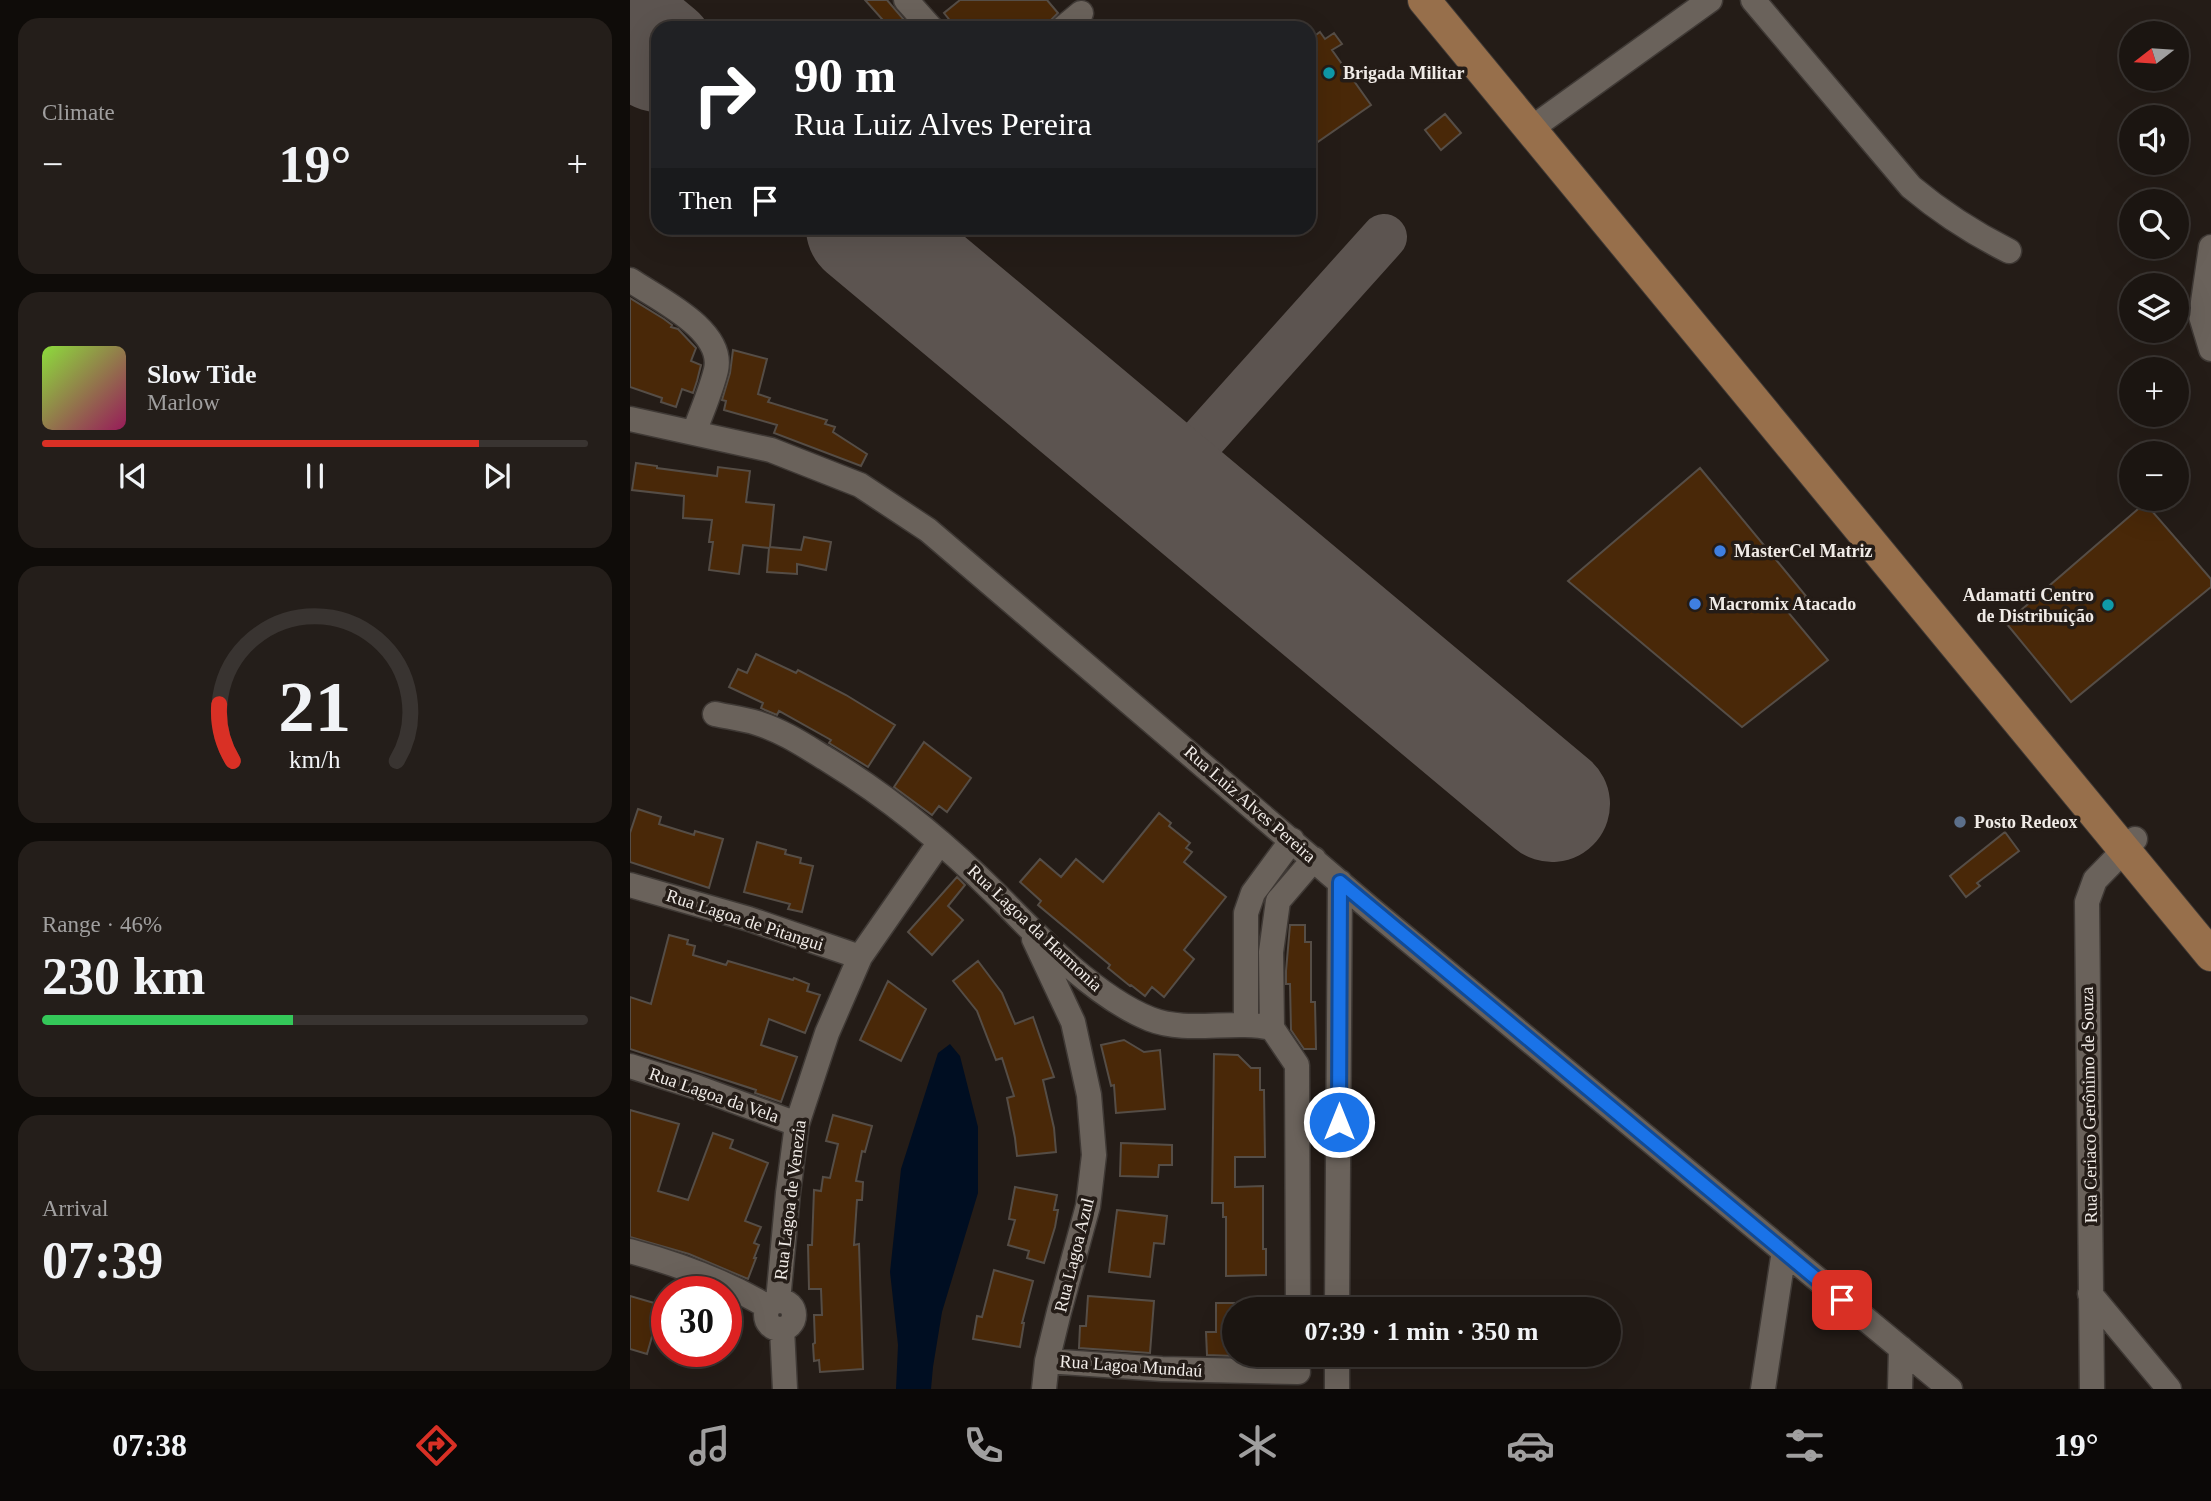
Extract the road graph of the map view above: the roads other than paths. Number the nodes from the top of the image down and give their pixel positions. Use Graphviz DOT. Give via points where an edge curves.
graph roads {
  1 [pos="906,0"];
  2 [pos="1423,0"];
  3 [pos="1441,0"];
  4 [pos="1710,0"];
  5 [pos="1753,0"];
  6 [pos="925,21"];
  7 [pos="1536,125"];
  8 [pos="2211,247"];
  9 [pos="2009,251"];
  10 [pos="630,281"];
  11 [pos="2211,349"];
  12 [pos="630,419"];
  13 [pos="694,433"];
  14 [pos="715,715"];
  15 [pos="1292,840"];
  16 [pos="940,842"];
  17 [pos="2130,845"];
  18 [pos="1314,859"];
  19 [pos="1340,882"];
  20 [pos="630,885"];
  21 [pos="1253,893"];
  22 [pos="1278,901"];
  23 [pos="1025,923"];
  24 [pos="2211,931"];
  25 [pos="1246,951"];
  26 [pos="1271,952"];
  27 [pos="2211,955"];
  28 [pos="860,957"];
  29 [pos="1113,1000"];
  30 [pos="1073,1022"];
  31 [pos="1246,1024"];
  32 [pos="1272,1028"];
  33 [pos="630,1066"];
  34 [pos="797,1124"];
  35 [pos="630,1251"];
  36 [pos="1784,1251"];
  37 [pos="2090,1294"];
  38 [pos="1298,1297"];
  39 [pos="1337,1297"];
  40 [pos="773,1304"];
  41 [pos="1901,1348"];
  42 [pos="1047,1361"];
  43 [pos="1337,1367"];
  44 [pos="1298,1372"];
  45 [pos="785,1389"];
  46 [pos="1044,1389"];
  47 [pos="1337,1389"];
  48 [pos="1763,1389"];
  49 [pos="1900,1389"];
  50 [pos="1950,1389"];
  51 [pos="2092,1389"];
  52 [pos="2169,1389"];
  1 -- 6 [label="street"];
  2 -- 7 [label="main road"];
  3 -- 7 [label="main road"];
  4 -- 7 [label="street"];
  5 -- 9 [label="street" via="1911,187 1972,233"];
  7 -- 17 [label="main road" via="1549,153"];
  8 -- 11 [label="street" via="2201,316"];
  10 -- 13 [label="street" via="701,328 715,347 717,368"];
  12 -- 13 [label="street, Rua Luiz Alves Pereira"];
  13 -- 15 [label="street, Rua Luiz Alves Pereira" via="771,450 860,485 928,530"];
  14 -- 16 [label="street, Rua Lagoa da Harmonia" via="756,722 788,735 872,787"];
  15 -- 18 [label="street, Rua Luiz Alves Pereira"];
  15 -- 21 [label="street"];
  16 -- 23 [label="street, Rua Lagoa da Harmonia"];
  16 -- 28 [label="street, Rua Lagoa de Venezia"];
  17 -- 24 [label="main road"];
  17 -- 27 [label="main road"];
  17 -- 37 [label="street, Rua Ceriaco Gerônimo de Souza" via="2095,880 2087,902"];
  18 -- 19 [label="street, Rua Luiz Alves Pereira"];
  18 -- 22 [label="street"];
  19 -- 36 [label="street, Rua Luiz Alves Pereira"];
  19 -- 39 [label="street"];
  20 -- 28 [label="street, Rua Lagoa de Pitangui"];
  21 -- 22 [label="street"];
  21 -- 25 [label="street" via="1246,913"];
  22 -- 26 [label="street"];
  23 -- 29 [label="street, Rua Lagoa da Harmonia"];
  23 -- 30 [label="street, Rua Lagoa Azul"];
  25 -- 26 [label="street"];
  25 -- 31 [label="street"];
  26 -- 32 [label="street"];
  28 -- 34 [label="street, Rua Lagoa de Venezia" via="827,1033"];
  29 -- 30 [label="street"];
  29 -- 31 [label="street, Rua Lagoa da Harmonia" via="1152,1020 1181,1025"];
  30 -- 42 [label="street, Rua Lagoa Azul" via="1089,1095 1094,1155 1088,1206"];
  31 -- 32 [label="street, Rua Lagoa da Harmonia"];
  32 -- 38 [label="street" via="1297,1065"];
  33 -- 34 [label="street, Rua Lagoa da Vela"];
  34 -- 40 [label="street, Rua Lagoa de Venezia"];
  35 -- 40 [label="street" via="670,1262"];
  36 -- 41 [label="street, Rua Luiz Alves Pereira"];
  36 -- 48 [label="street"];
  37 -- 51 [label="street, Rua Ceriaco Gerônimo de Souza"];
  37 -- 52 [label="street"];
  40 -- 45 [label="street" via="766,1312 768,1322 782,1329"];
  41 -- 49 [label="street"];
  41 -- 50 [label="street, Rua Luiz Alves Pereira"];
  42 -- 44 [label="street, Rua Lagoa Mundaú"];
  42 -- 46 [label="street, Rua Lagoa Azul"];
  43 -- 47 [label="street"];
}
